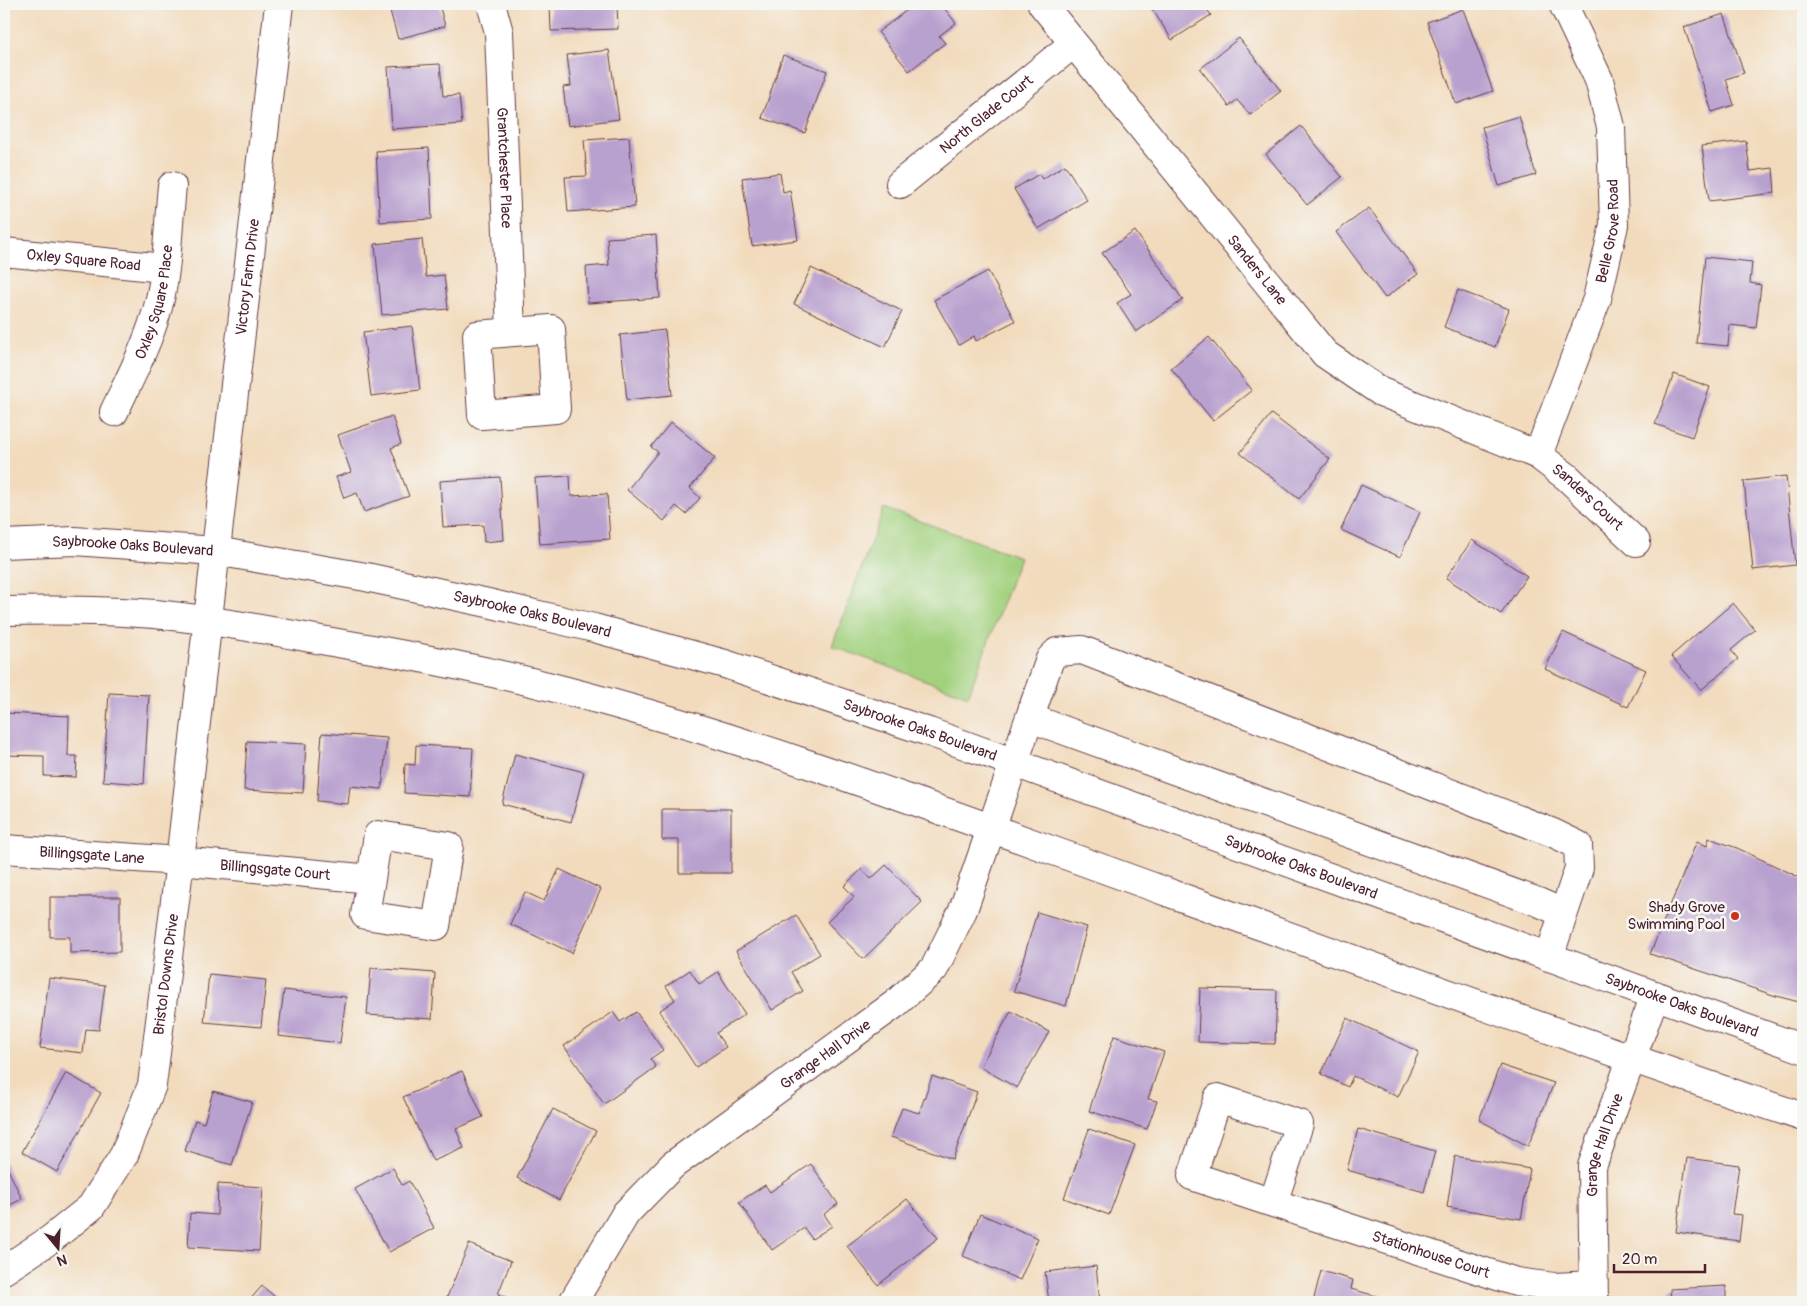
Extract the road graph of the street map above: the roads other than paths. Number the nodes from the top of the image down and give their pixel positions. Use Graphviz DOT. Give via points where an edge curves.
graph roads {
  1 [pos="279,4"];
  2 [pos="491,4"];
  3 [pos="1042,4"];
  4 [pos="1563,4"];
  5 [pos="1073,44"];
  6 [pos="900,184"];
  7 [pos="172,186"];
  8 [pos="4,252"];
  9 [pos="164,268"];
  10 [pos="511,332"];
  11 [pos="114,412"];
  12 [pos="1538,454"];
  13 [pos="1636,542"];
  14 [pos="4,544"];
  15 [pos="216,552"];
  16 [pos="4,611"];
  17 [pos="208,620"];
  18 [pos="1030,718"];
  19 [pos="1014,764"];
  20 [pos="992,828"];
  21 [pos="4,849"];
  22 [pos="180,861"];
  23 [pos="371,879"];
  24 [pos="1563,913"];
  25 [pos="1549,957"];
  26 [pos="1655,996"];
  27 [pos="1803,1049"];
  28 [pos="1632,1060"];
  29 [pos="1803,1117"];
  30 [pos="1273,1203"];
  31 [pos="4,1270"];
  32 [pos="1594,1294"];
  33 [pos="573,1302"];
  1 -- 15 [label="street, Victory Farm Drive"];
  2 -- 10 [label="street, Grantchester Place" via="499,32"];
  3 -- 5 [label="street, Sanders Lane"];
  4 -- 12 [label="street, Belle Grove Road" via="1599,80 1611,127 1614,225 1598,299"];
  5 -- 6 [label="street, North Glade Court"];
  5 -- 12 [label="street, Sanders Lane" via="1325,354 1382,392"];
  7 -- 9 [label="street, Oxley Square Place"];
  8 -- 9 [label="street, Oxley Square Road"];
  9 -- 11 [label="street, Oxley Square Place" via="159,306 148,341"];
  12 -- 13 [label="street, Sanders Court"];
  14 -- 15 [label="street, Saybrooke Oaks Boulevard" via="74,541"];
  15 -- 17 [label="street, Victory Farm Drive"];
  15 -- 19 [label="street, Saybrooke Oaks Boulevard" via="366,577 594,628 725,664"];
  16 -- 17 [label="street" via="70,609"];
  17 -- 20 [label="street" via="438,662 565,690 842,775"];
  17 -- 22 [label="street, Bristol Downs Drive"];
  18 -- 19 [label="street, Grange Hall Drive"];
  18 -- 24 [label="street"];
  18 -- 24 [label="street, Grange Hall Drive" via="1050,659 1057,652 1082,650 1553,832 1578,845 1579,868"];
  19 -- 20 [label="street, Grange Hall Drive"];
  19 -- 25 [label="street, Saybrooke Oaks Boulevard"];
  20 -- 28 [label="street"];
  20 -- 33 [label="street, Grange Hall Drive" via="963,910 934,969 896,1004 673,1165 626,1213"];
  21 -- 22 [label="street, Billingsgate Lane"];
  22 -- 23 [label="street, Billingsgate Court"];
  22 -- 31 [label="street, Bristol Downs Drive" via="152,1085 124,1155 91,1206 51,1239"];
  24 -- 25 [label="street"];
  25 -- 26 [label="street, Saybrooke Oaks Boulevard"];
  26 -- 27 [label="street, Saybrooke Oaks Boulevard"];
  26 -- 28 [label="street, Grange Hall Drive"];
  28 -- 29 [label="street"];
  28 -- 32 [label="street, Grange Hall Drive" via="1592,1166"];
  30 -- 32 [label="street, Stationhouse Court" via="1516,1282"];
}
